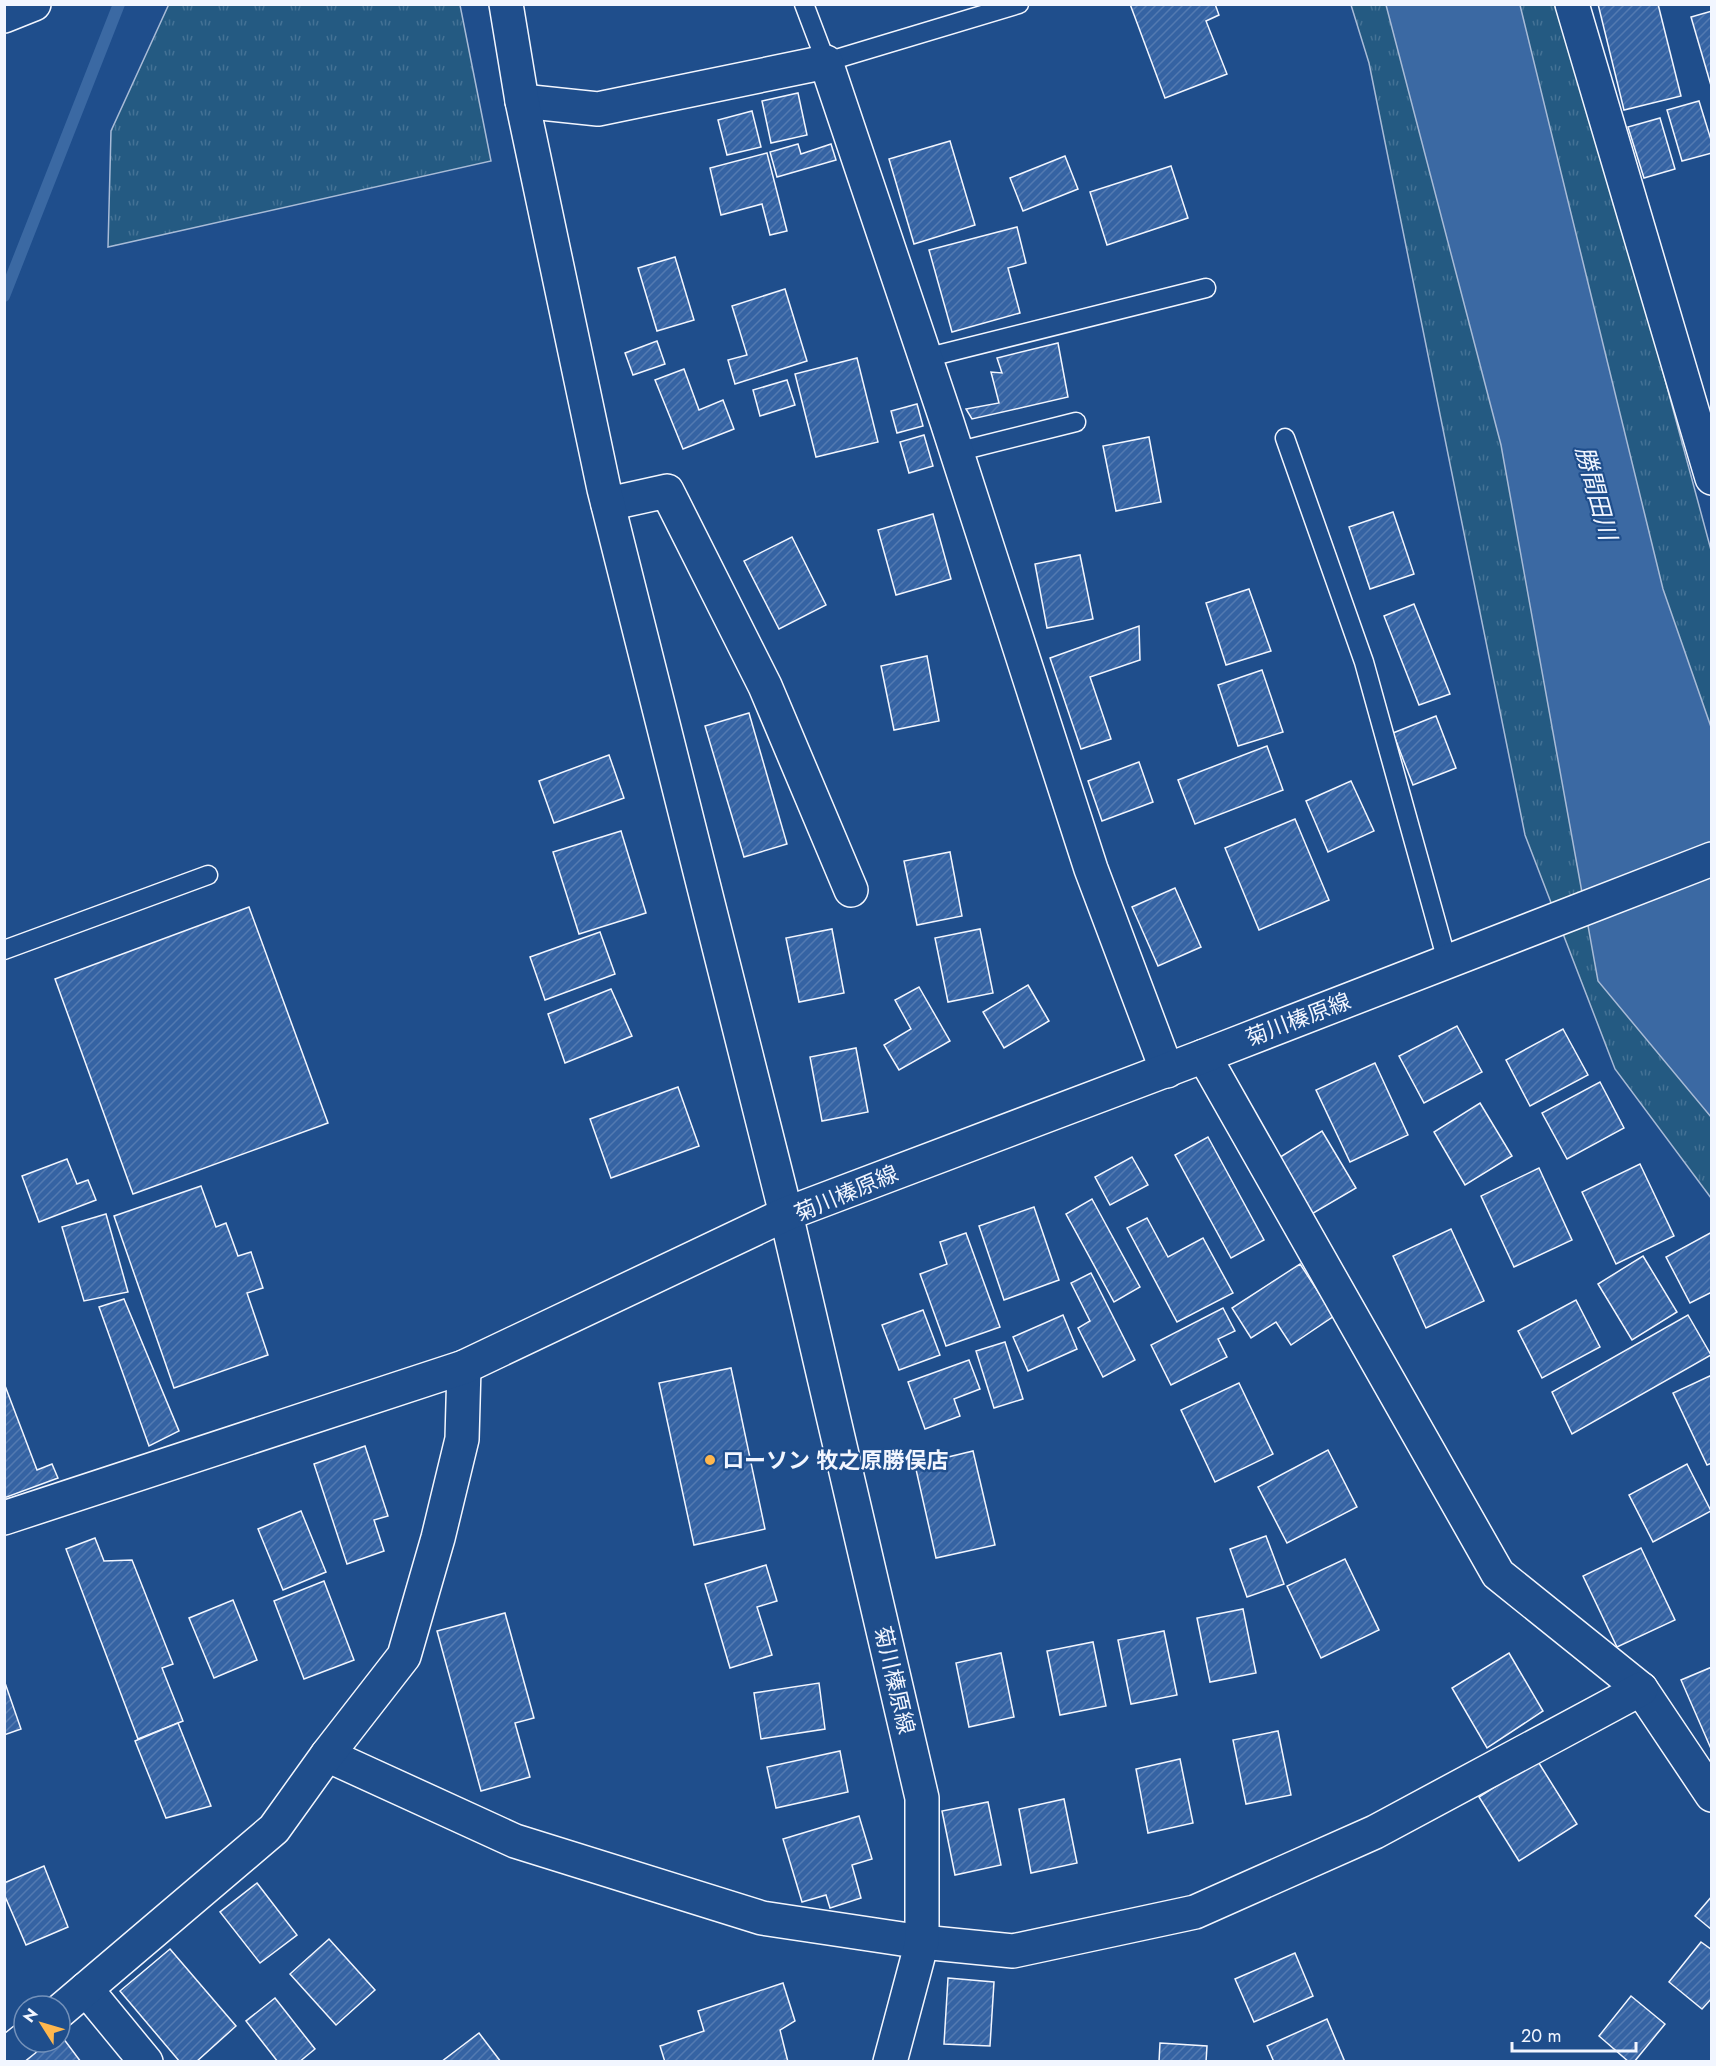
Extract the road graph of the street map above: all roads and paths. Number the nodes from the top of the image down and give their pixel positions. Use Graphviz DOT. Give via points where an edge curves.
graph roads {
  1 [pos="34,4"];
  2 [pos="506,4"];
  3 [pos="804,4"];
  4 [pos="1019,4"];
  5 [pos="1572,4"];
  6 [pos="4,16"];
  7 [pos="826,62"];
  8 [pos="522,101"];
  9 [pos="1206,288"];
  10 [pos="925,358"];
  11 [pos="1076,422"];
  12 [pos="1285,438"];
  13 [pos="956,452"];
  14 [pos="1712,478"];
  15 [pos="608,504"];
  16 [pos="1712,859"];
  17 [pos="208,875"];
  18 [pos="851,890"];
  19 [pos="4,950"];
  20 [pos="1447,961"];
  21 [pos="1204,1056"];
  22 [pos="1167,1071"];
  23 [pos="786,1214"];
  24 [pos="464,1367"];
  25 [pos="4,1518"];
  26 [pos="1641,1689"];
  27 [pos="327,1755"];
  28 [pos="1712,1795"];
  29 [pos="922,1942"];
  30 [pos="86,1989"];
  31 [pos="72,2001"];
  32 [pos="146,2061"];
  33 [pos="890,2061"];
  1 -- 6 [label="street"];
  2 -- 8 [label="street"];
  3 -- 7 [label="lane"];
  4 -- 7 [label="lane"];
  5 -- 14 [label="street"];
  7 -- 8 [label="street" via="598,109"];
  7 -- 10 [label="street"];
  8 -- 15 [label="street"];
  9 -- 10 [label="lane"];
  10 -- 13 [label="street"];
  11 -- 13 [label="lane"];
  12 -- 20 [label="lane" via="1364,662"];
  13 -- 22 [label="street" via="1091,869"];
  15 -- 18 [label="street" via="668,491 765,686"];
  15 -- 23 [label="street"];
  16 -- 20 [label="street, 菊川榛原線"];
  17 -- 19 [label="lane"];
  20 -- 21 [label="street, 菊川榛原線"];
  21 -- 22 [label="street, 菊川榛原線"];
  21 -- 26 [label="street" via="1498,1574"];
  22 -- 23 [label="street, 菊川榛原線"];
  23 -- 24 [label="street"];
  23 -- 29 [label="street, 菊川榛原線" via="922,1798"];
  24 -- 25 [label="street"];
  24 -- 27 [label="street" via="462,1440 404,1656"];
  26 -- 28 [label="street"];
  26 -- 29 [label="street" via="1375,1832 1195,1912 1013,1951"];
  27 -- 29 [label="street" via="515,1841 762,1918"];
  27 -- 30 [label="street" via="274,1829"];
  29 -- 33 [label="street, 菊川榛原線"];
  30 -- 31 [label="street"];
  30 -- 32 [label="street"];
}
